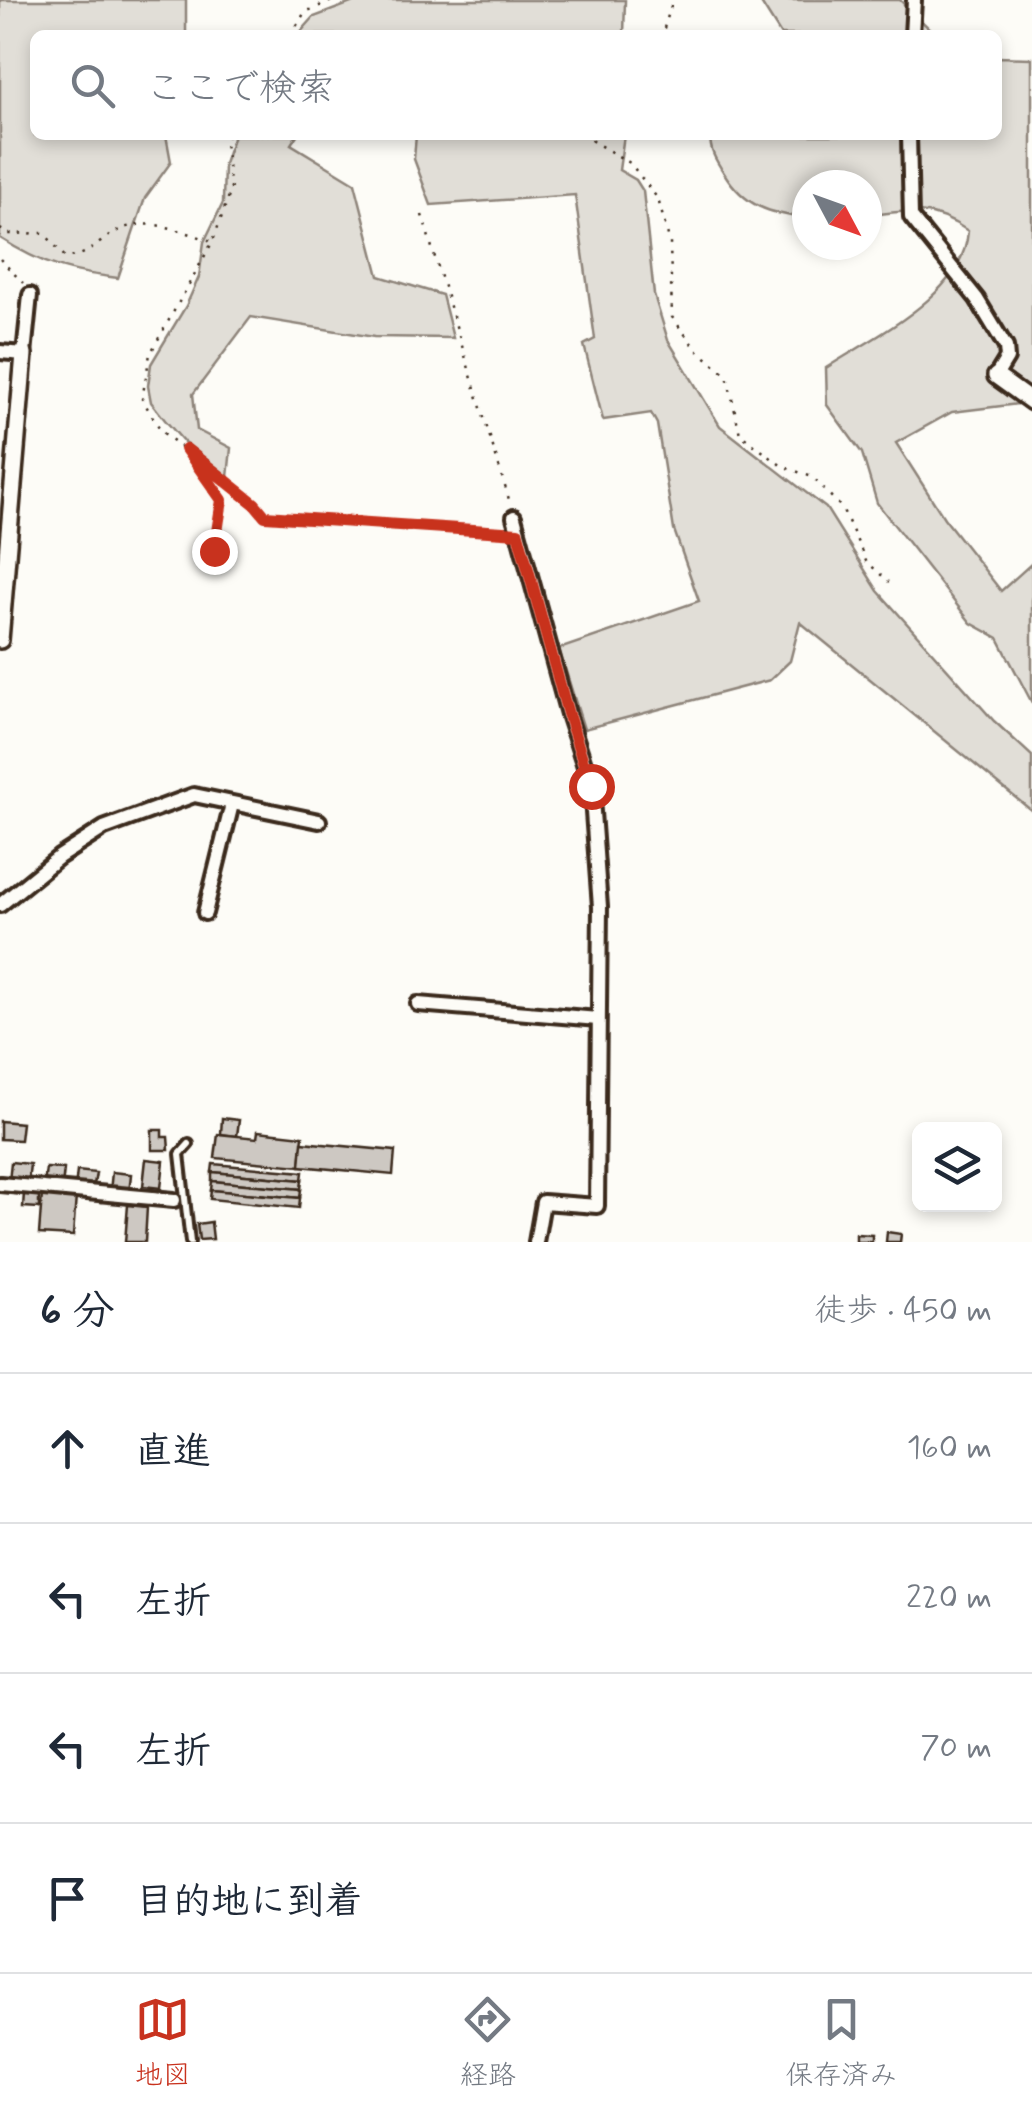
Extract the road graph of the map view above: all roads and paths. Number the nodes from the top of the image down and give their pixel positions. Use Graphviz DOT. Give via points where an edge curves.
graph roads {
  1 [pos="334,0"];
  2 [pos="673,0"];
  3 [pos="914,0"];
  4 [pos="294,30"];
  5 [pos="662,30"];
  6 [pos="912,30"];
  7 [pos="226,140"];
  8 [pos="591,140"];
  9 [pos="909,140"];
  10 [pos="422,216"];
  11 [pos="0,229"];
  12 [pos="213,241"];
  13 [pos="0,259"];
  14 [pos="30,295"];
  15 [pos="0,352"];
  16 [pos="24,354"];
  17 [pos="996,376"];
  18 [pos="1032,402"];
  19 [pos="186,449"];
  20 [pos="514,517"];
  21 [pos="518,533"];
  22 [pos="214,551"];
  23 [pos="889,582"];
  24 [pos="0,640"];
  25 [pos="232,804"];
  26 [pos="319,821"];
  27 [pos="0,906"];
  28 [pos="206,913"];
  29 [pos="418,1004"];
  30 [pos="598,1020"];
  31 [pos="189,1144"];
  32 [pos="0,1184"];
  33 [pos="174,1200"];
  34 [pos="190,1242"];
  35 [pos="536,1242"];
  1 -- 4 [label="path" via="305,12"];
  2 -- 5 [label="path"];
  3 -- 6 [label="street"];
  7 -- 12 [label="path" via="231,190"];
  8 -- 23 [label="path" via="630,163 658,200 670,243 672,317 727,375 740,434 782,466 812,477 842,508 866,562"];
  9 -- 17 [label="street" via="911,217 1006,347"];
  10 -- 20 [label="path"];
  11 -- 12 [label="path" via="44,233 66,258 88,254 115,232 149,222"];
  12 -- 19 [label="path" via="150,354 142,400 162,432"];
  13 -- 14 [label="path"];
  14 -- 16 [label="street"];
  15 -- 16 [label="street"];
  16 -- 24 [label="street"];
  17 -- 18 [label="street"];
  19 -- 21 [label="path" via="265,516"];
  19 -- 22 [label="path" via="222,500"];
  20 -- 21 [label="street"];
  21 -- 30 [label="street" via="591,786 600,907"];
  25 -- 26 [label="street"];
  25 -- 27 [label="street" via="194,795 104,828"];
  25 -- 28 [label="street"];
  29 -- 30 [label="street"];
  30 -- 35 [label="street" via="596,1206 543,1202"];
  31 -- 34 [label="lane" via="180,1154"];
  32 -- 33 [label="street"];
}
